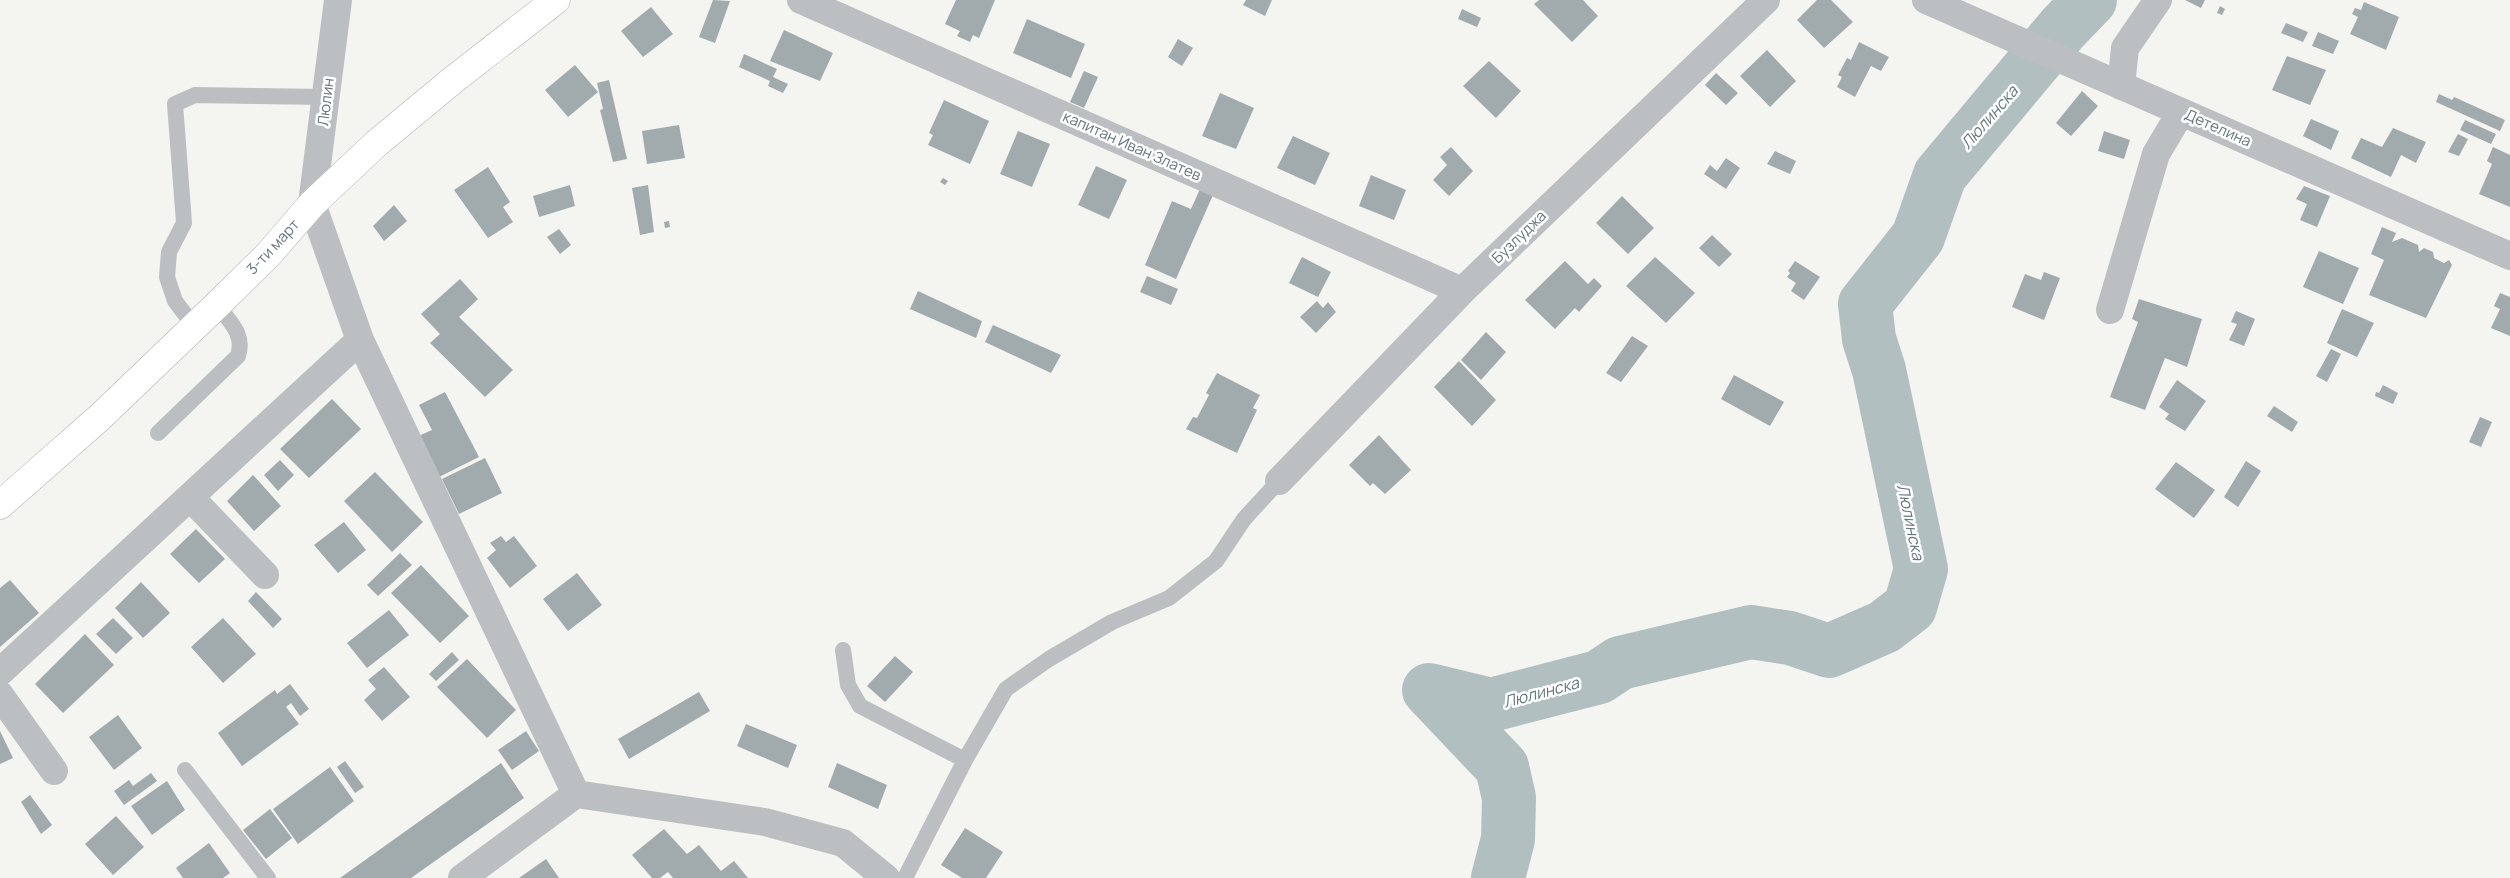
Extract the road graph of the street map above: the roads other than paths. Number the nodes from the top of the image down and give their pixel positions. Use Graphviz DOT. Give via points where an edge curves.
graph roads {
  1 [pos="338,0"];
  2 [pos="556,0"];
  3 [pos="801,0"];
  4 [pos="1766,0"];
  5 [pos="1926,0"];
  6 [pos="2158,0"];
  7 [pos="2121,86"];
  8 [pos="327,97"];
  9 [pos="2181,112"];
  10 [pos="312,204"];
  11 [pos="2510,256"];
  12 [pos="1462,291"];
  13 [pos="217,305"];
  14 [pos="2110,310"];
  15 [pos="194,326"];
  16 [pos="360,340"];
  17 [pos="158,433"];
  18 [pos="1278,481"];
  19 [pos="190,497"];
  20 [pos="0,505"];
  21 [pos="265,575"];
  22 [pos="843,650"];
  23 [pos="0,672"];
  24 [pos="0,695"];
  25 [pos="965,760"];
  26 [pos="185,770"];
  27 [pos="54,772"];
  28 [pos="576,794"];
  29 [pos="268,878"];
  30 [pos="462,878"];
  31 [pos="886,878"];
  32 [pos="905,878"];
  1 -- 8 [label="street, Люлин"];
  2 -- 10 [label="street, 3-ти март" via="377,143"];
  3 -- 12 [label="street, капитан Иван Златев"];
  4 -- 12 [label="street, Бузлуджа"];
  5 -- 7 [label="street, Детелина"];
  6 -- 7 [label="street" via="2125,48"];
  7 -- 9 [label="street, Детелина"];
  8 -- 10 [label="street, Люлин"];
  8 -- 15 [label="lane" via="195,95 175,104 184,223 169,252 167,277 175,301"];
  9 -- 11 [label="street, Детелина"];
  9 -- 14 [label="street" via="2156,154"];
  10 -- 13 [label="street, 3-ти март" via="268,255"];
  10 -- 16 [label="street"];
  12 -- 18 [label="street, Бузлуджа"];
  13 -- 15 [label="street, 3-ти март"];
  13 -- 17 [label="lane" via="238,333 241,345 238,356"];
  15 -- 20 [label="street, 3-ти март" via="99,418"];
  16 -- 19 [label="street"];
  16 -- 28 [label="street"];
  18 -- 25 [label="lane" via="1244,519 1216,561 1169,598 1112,622 1006,689"];
  19 -- 21 [label="street"];
  19 -- 23 [label="street"];
  22 -- 25 [label="lane" via="848,685 860,706"];
  24 -- 27 [label="street"];
  25 -- 32 [label="lane"];
  26 -- 29 [label="lane"];
  28 -- 30 [label="street"];
  28 -- 31 [label="street" via="765,822 835,840"];
}
